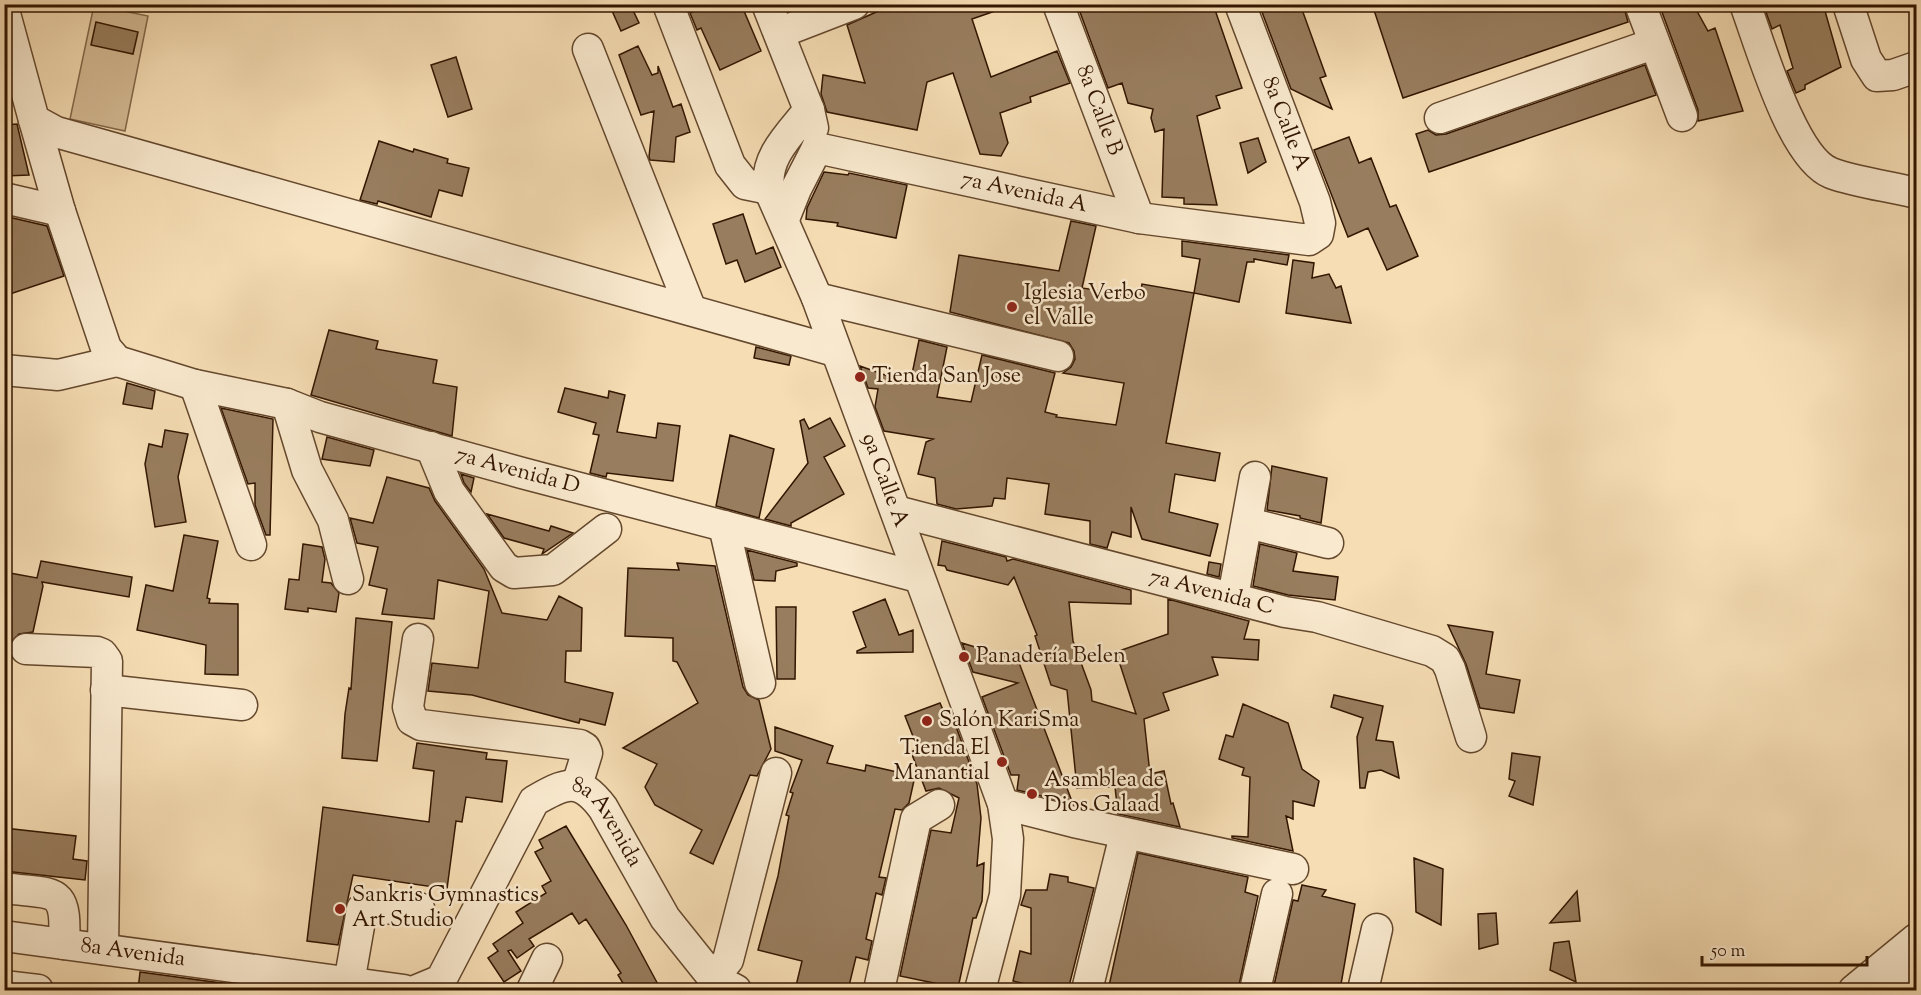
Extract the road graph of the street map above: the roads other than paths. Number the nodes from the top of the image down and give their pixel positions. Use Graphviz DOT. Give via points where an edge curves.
graph roads {
  1 [pos="668,4"];
  2 [pos="767,4"];
  3 [pos="854,4"];
  4 [pos="1058,4"];
  5 [pos="1240,4"];
  6 [pos="1640,4"];
  7 [pos="1745,4"];
  8 [pos="1848,4"];
  9 [pos="4,10"];
  10 [pos="779,33"];
  11 [pos="1653,44"];
  12 [pos="588,50"];
  13 [pos="1917,67"];
  14 [pos="809,110"];
  15 [pos="1682,116"];
  16 [pos="1440,118"];
  17 [pos="34,120"];
  18 [pos="817,148"];
  19 [pos="769,189"];
  20 [pos="1917,192"];
  21 [pos="4,198"];
  22 [pos="60,211"];
  23 [pos="1139,218"];
  24 [pos="784,219"];
  25 [pos="1309,240"];
  26 [pos="817,298"];
  27 [pos="691,310"];
  28 [pos="835,351"];
  29 [pos="1058,356"];
  30 [pos="117,361"];
  31 [pos="4,370"];
  32 [pos="195,385"];
  33 [pos="287,404"];
  34 [pos="431,447"];
  35 [pos="1255,477"];
  36 [pos="896,511"];
  37 [pos="1248,523"];
  38 [pos="724,526"];
  39 [pos="606,529"];
  40 [pos="1328,543"];
  41 [pos="251,545"];
  42 [pos="918,577"];
  43 [pos="348,579"];
  44 [pos="1233,597"];
  45 [pos="418,639"];
  46 [pos="26,649"];
  47 [pos="760,684"];
  48 [pos="106,690"];
  49 [pos="242,705"];
  50 [pos="1471,737"];
  51 [pos="776,773"];
  52 [pos="578,785"];
  53 [pos="1003,804"];
  54 [pos="939,805"];
  55 [pos="1122,846"];
  56 [pos="1293,869"];
  57 [pos="4,888"];
  58 [pos="1277,894"];
  59 [pos="419,908"];
  60 [pos="1377,929"];
  61 [pos="4,936"];
  62 [pos="1917,939"];
  63 [pos="64,944"];
  64 [pos="103,949"];
  65 [pos="547,959"];
  66 [pos="1917,968"];
  67 [pos="350,984"];
  68 [pos="725,984"];
  69 [pos="4,986"];
  70 [pos="38,990"];
  71 [pos="404,990"];
  72 [pos="417,990"];
  73 [pos="532,990"];
  74 [pos="879,990"];
  75 [pos="980,990"];
  76 [pos="1087,990"];
  77 [pos="1255,990"];
  78 [pos="1363,990"];
  79 [pos="1854,990"];
  80 [pos="1889,990"];
  1 -- 19 [label="street" via="730,165 745,184"];
  2 -- 10 [label="street"];
  3 -- 10 [label="street"];
  4 -- 23 [label="street, 8a Calle B"];
  5 -- 25 [label="street, 8a Calle A" via="1315,202 1320,223 1318,234"];
  6 -- 11 [label="street"];
  7 -- 20 [label="street" via="1791,127 1809,156 1830,172"];
  8 -- 13 [label="street" via="1866,59 1877,76"];
  9 -- 17 [label="street"];
  10 -- 14 [label="street"];
  11 -- 15 [label="street"];
  11 -- 16 [label="street"];
  12 -- 27 [label="street"];
  14 -- 18 [label="street"];
  14 -- 19 [label="street" via="770,161"];
  17 -- 22 [label="street"];
  17 -- 27 [label="street" via="56,132"];
  18 -- 23 [label="street, 7a Avenida A"];
  18 -- 24 [label="street"];
  19 -- 24 [label="street, 9a Calle A"];
  21 -- 22 [label="street"];
  22 -- 30 [label="street" via="106,348"];
  23 -- 25 [label="street, 7a Avenida A"];
  24 -- 26 [label="street, 9a Calle A"];
  26 -- 28 [label="street, 9a Calle A"];
  26 -- 29 [label="street"];
  27 -- 28 [label="street"];
  28 -- 36 [label="street, 9a Calle A"];
  30 -- 31 [label="street" via="58,375"];
  30 -- 32 [label="street, 7a Avenida D"];
  32 -- 33 [label="street, 7a Avenida D"];
  32 -- 41 [label="street"];
  33 -- 34 [label="street, 7a Avenida D" via="320,417"];
  33 -- 43 [label="street" via="307,470 333,520"];
  34 -- 38 [label="street, 7a Avenida D"];
  34 -- 39 [label="street" via="449,491 504,567 514,573 553,570"];
  35 -- 37 [label="street"];
  36 -- 42 [label="street, 9a Calle A"];
  36 -- 44 [label="street, 7a Avenida C"];
  37 -- 40 [label="street"];
  37 -- 44 [label="street"];
  38 -- 42 [label="street, 7a Avenida D"];
  38 -- 47 [label="street"];
  42 -- 53 [label="street, 9a Calle A"];
  44 -- 50 [label="street, 7a Avenida C" via="1432,651 1445,659 1450,669"];
  45 -- 52 [label="street" via="408,707 412,720 422,725 580,745 587,753"];
  46 -- 48 [label="street" via="102,654 107,661"];
  48 -- 49 [label="street"];
  48 -- 64 [label="street"];
  51 -- 68 [label="street"];
  52 -- 68 [label="street, 8a Avenida" via="603,808 665,918"];
  52 -- 72 [label="street, 8a Avenida" via="559,787 534,801 441,980"];
  53 -- 56 [label="street"];
  53 -- 75 [label="street, 9a Calle A" via="1008,839 1005,895"];
  54 -- 74 [label="street" via="916,819"];
  55 -- 76 [label="street"];
  57 -- 63 [label="street" via="59,899 66,913"];
  58 -- 77 [label="street"];
  59 -- 67 [label="street" via="362,909"];
  60 -- 78 [label="street"];
  61 -- 63 [label="street, 8a Avenida"];
  62 -- 79 [label="street"];
  63 -- 64 [label="street, 8a Avenida"];
  64 -- 67 [label="street, 8a Avenida"];
  65 -- 73 [label="street"];
  66 -- 80 [label="street"];
  67 -- 71 [label="street, 8a Avenida"];
  69 -- 70 [label="street"];
}
